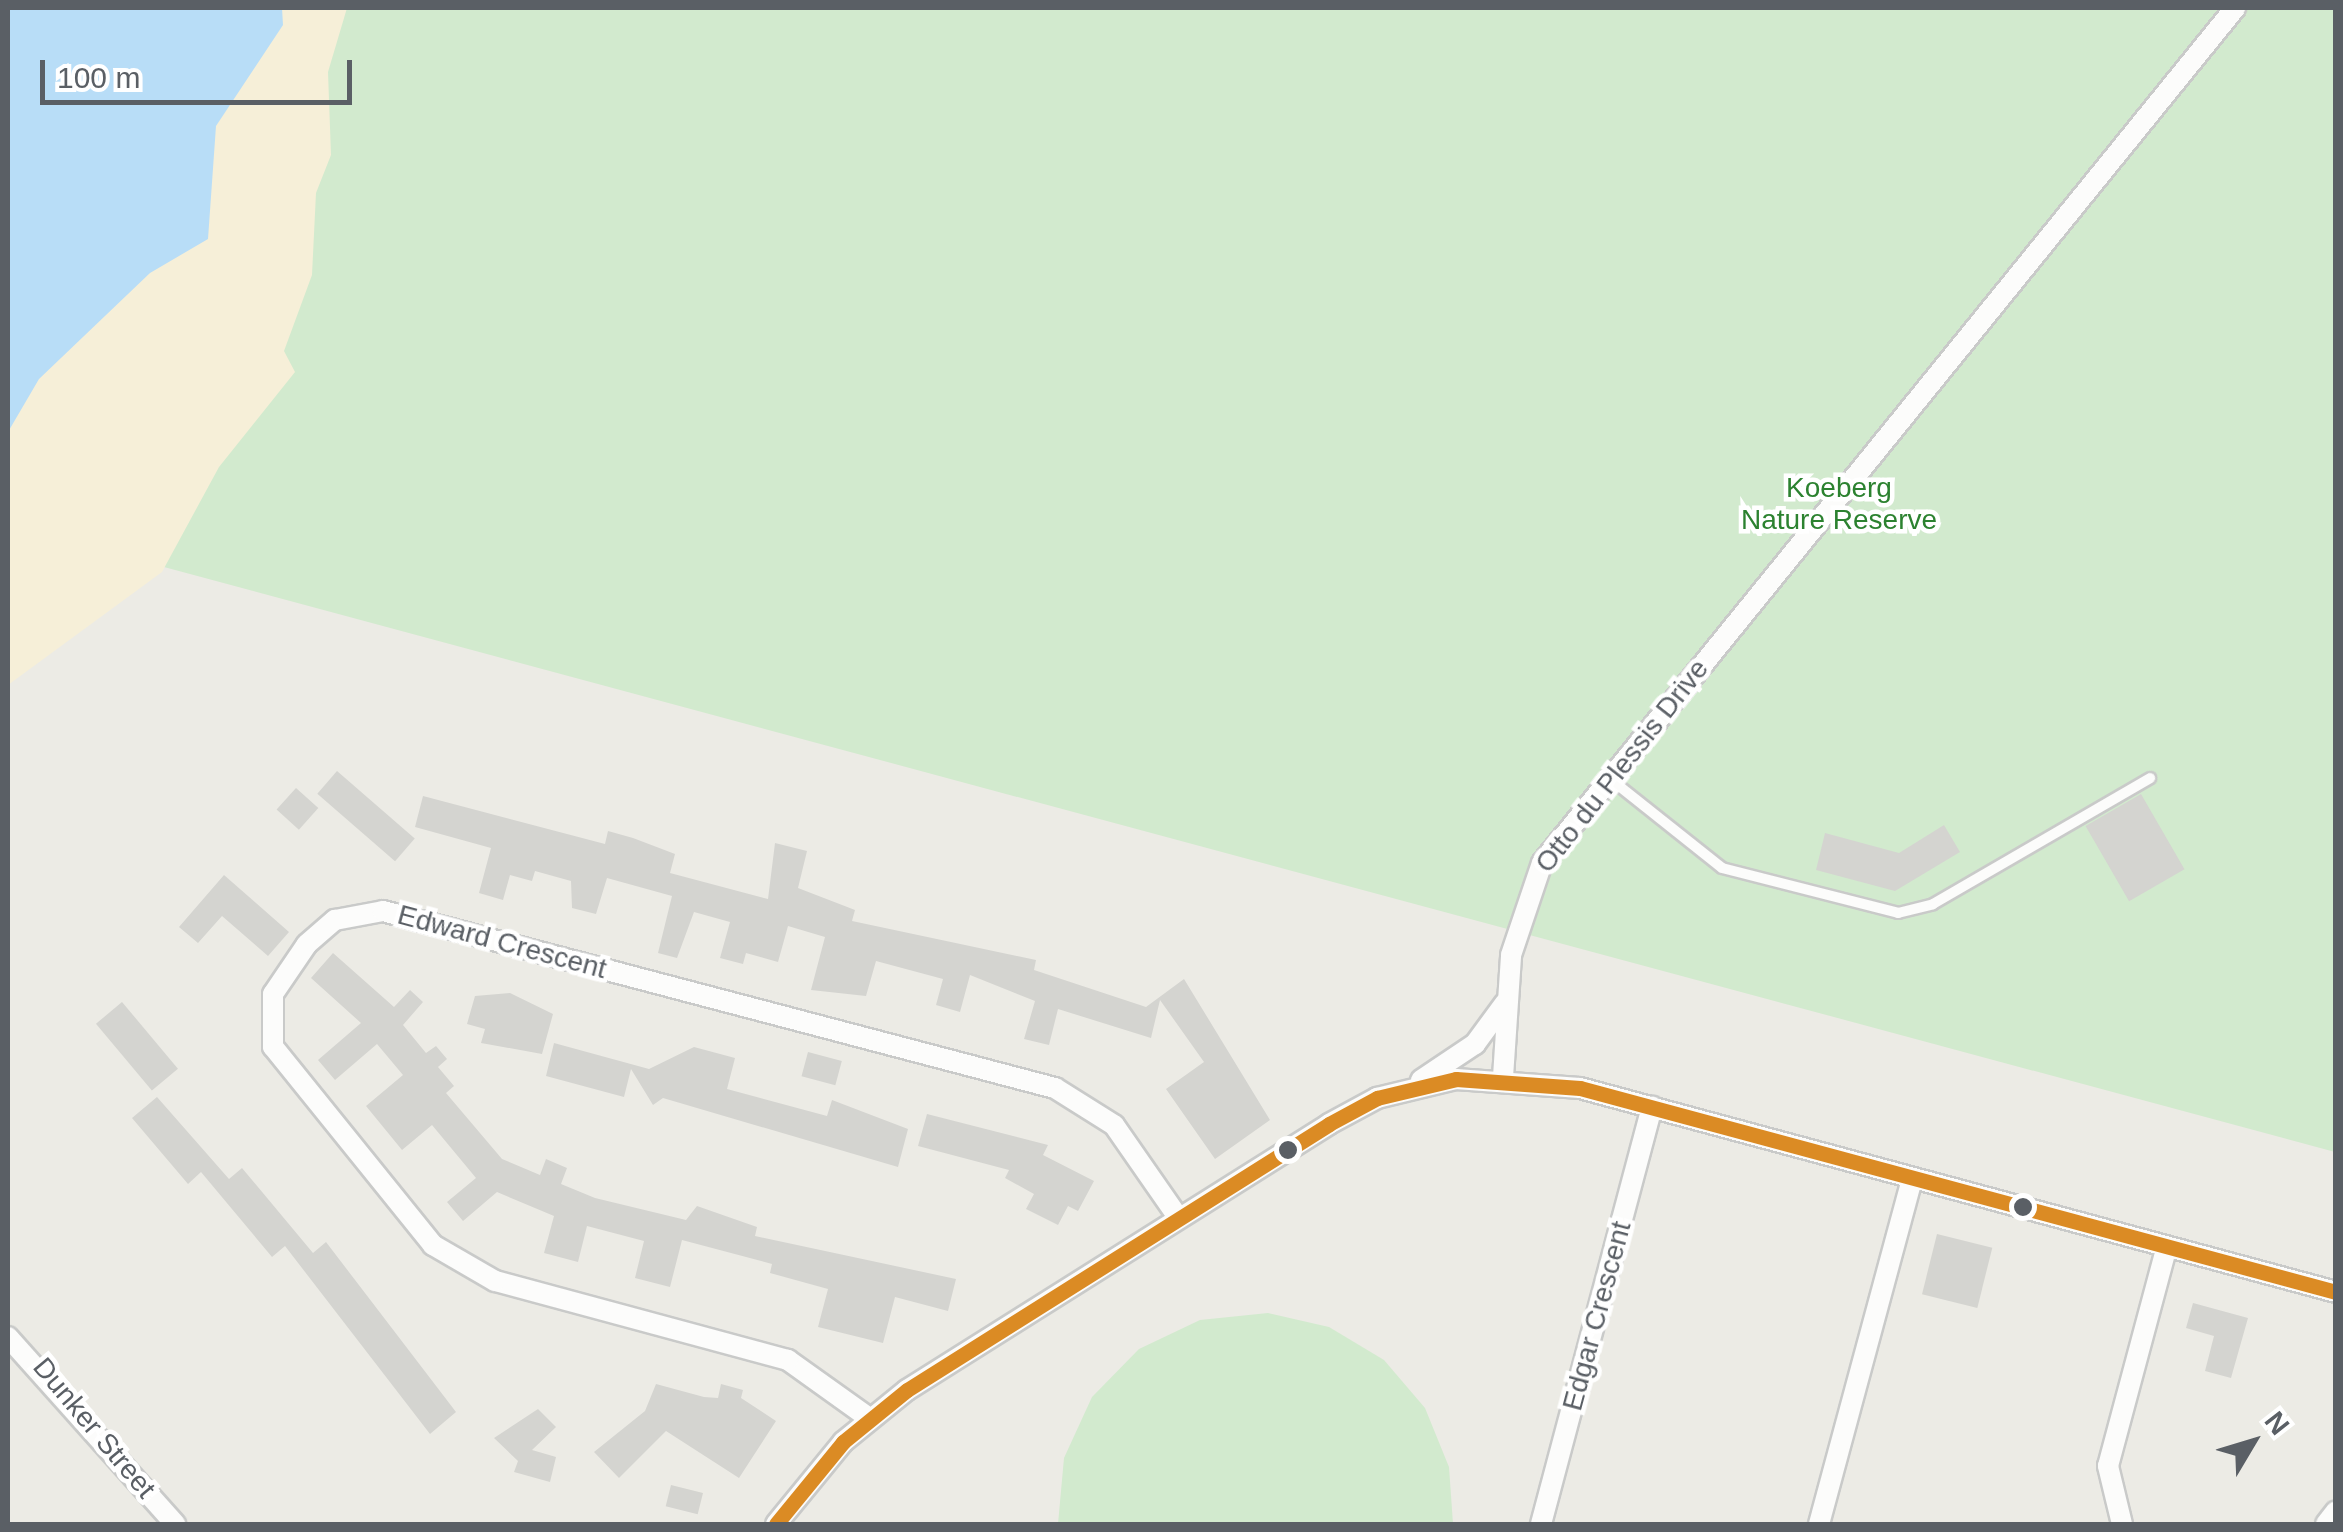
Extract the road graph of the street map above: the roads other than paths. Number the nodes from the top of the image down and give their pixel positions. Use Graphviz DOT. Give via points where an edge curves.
graph roads {
  1 [pos="2235,8"];
  2 [pos="1608,777"];
  3 [pos="2150,778"];
  4 [pos="1506,1002"];
  5 [pos="1503,1077"];
  6 [pos="1406,1088"];
  7 [pos="1652,1107"];
  8 [pos="1912,1180"];
  9 [pos="1178,1217"];
  10 [pos="2166,1249"];
  11 [pos="2336,1292"];
  12 [pos="8,1337"];
  13 [pos="869,1418"];
  14 [pos="2336,1511"];
  15 [pos="175,1524"];
  16 [pos="776,1524"];
  17 [pos="1541,1524"];
  18 [pos="1819,1524"];
  19 [pos="2122,1524"];
  20 [pos="2326,1524"];
  1 -- 2 [label="street, Otto du Plessis Drive"];
  2 -- 3 [label="lane" via="1722,868 1898,913 1933,904"];
  2 -- 4 [label="street, Otto du Plessis Drive" via="1527,890"];
  4 -- 5 [label="street, Otto du Plessis Drive"];
  4 -- 6 [label="street" via="1475,1044"];
  5 -- 6 [label="street"];
  5 -- 7 [label="street"];
  6 -- 9 [label="street"];
  7 -- 8 [label="street"];
  7 -- 17 [label="street, Edgar Crescent"];
  8 -- 10 [label="street"];
  8 -- 18 [label="street"];
  9 -- 13 [label="street"];
  9 -- 13 [label="street, Edward Crescent" via="1114,1125 1055,1088 383,912 335,920 307,944 273,994 273,1047 433,1245 495,1281 788,1360"];
  10 -- 11 [label="street"];
  10 -- 19 [label="street" via="2108,1466"];
  12 -- 15 [label="street, Dunker Street"];
  13 -- 16 [label="street"];
  14 -- 20 [label="street"];
}
